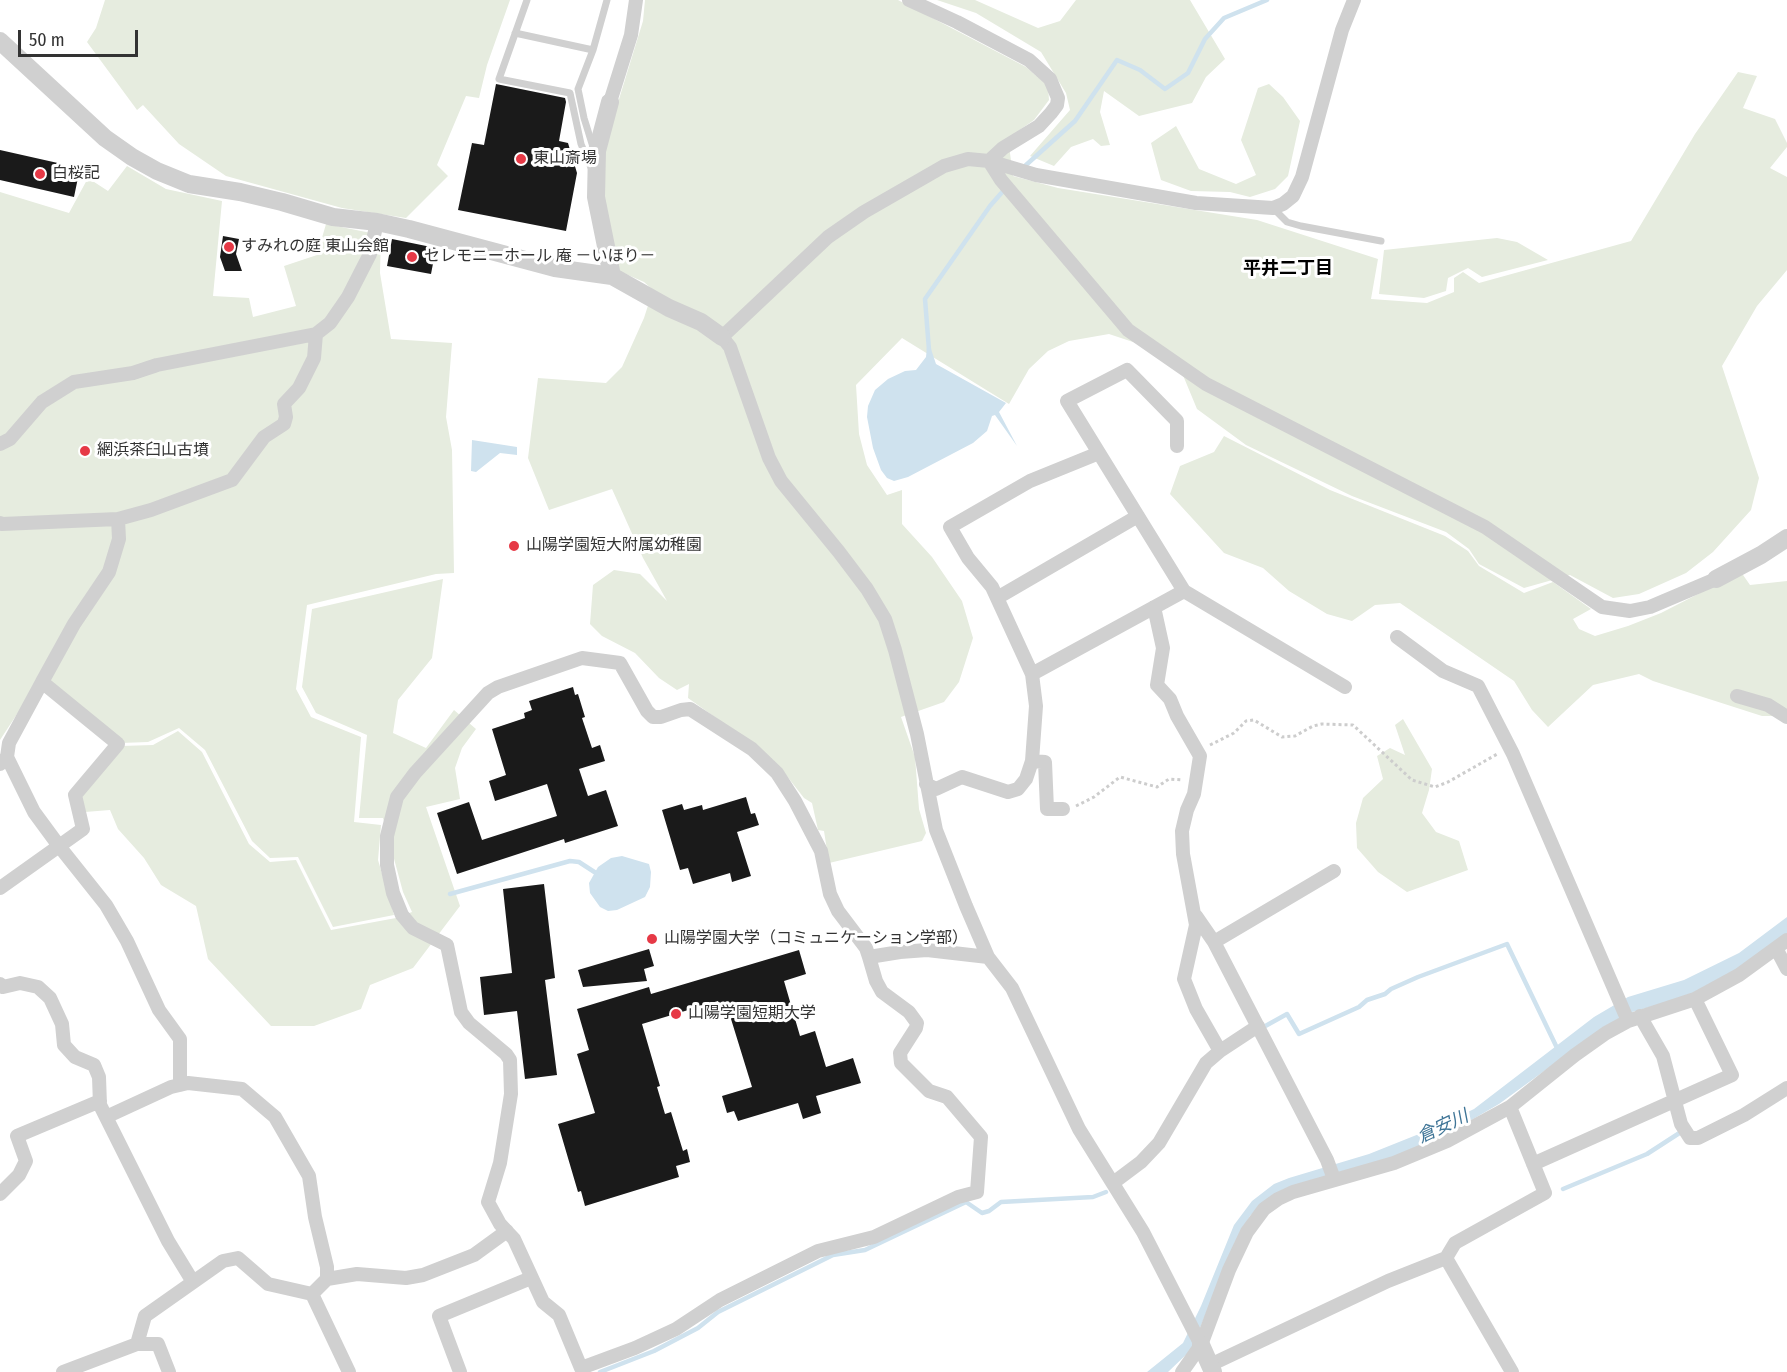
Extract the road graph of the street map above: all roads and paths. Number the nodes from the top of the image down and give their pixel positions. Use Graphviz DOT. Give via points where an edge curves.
graph roads {
  1 [pos="527,0"];
  2 [pos="607,0"];
  3 [pos="636,0"];
  4 [pos="909,0"];
  5 [pos="1354,0"];
  6 [pos="515,33"];
  7 [pos="0,40"];
  8 [pos="593,50"];
  9 [pos="610,102"];
  10 [pos="597,158"];
  11 [pos="989,161"];
  12 [pos="597,177"];
  13 [pos="1273,208"];
  14 [pos="377,222"];
  15 [pos="1381,241"];
  16 [pos="612,276"];
  17 [pos="316,334"];
  18 [pos="722,337"];
  19 [pos="0,444"];
  20 [pos="1177,446"];
  21 [pos="1099,453"];
  22 [pos="1138,516"];
  23 [pos="118,519"];
  24 [pos="0,523"];
  25 [pos="1787,538"];
  26 [pos="1716,579"];
  27 [pos="1184,591"];
  28 [pos="997,598"];
  29 [pos="1154,607"];
  30 [pos="1397,637"];
  31 [pos="1032,674"];
  32 [pos="42,682"];
  33 [pos="1345,687"];
  34 [pos="1737,696"];
  35 [pos="1787,717"];
  36 [pos="1509,747"];
  37 [pos="1197,751"];
  38 [pos="4,760"];
  39 [pos="1032,761"];
  40 [pos="1195,781"];
  41 [pos="926,784"];
  42 [pos="1063,809"];
  43 [pos="58,846"];
  44 [pos="1334,871"];
  45 [pos="0,888"];
  46 [pos="1194,913"];
  47 [pos="1214,942"];
  48 [pos="1782,944"];
  49 [pos="869,957"];
  50 [pos="988,957"];
  51 [pos="1787,969"];
  52 [pos="0,984"];
  53 [pos="1695,999"];
  54 [pos="1631,1018"];
  55 [pos="1259,1028"];
  56 [pos="1220,1051"];
  57 [pos="180,1085"];
  58 [pos="1787,1088"];
  59 [pos="1675,1099"];
  60 [pos="100,1101"];
  61 [pos="1510,1107"];
  62 [pos="106,1117"];
  63 [pos="1533,1164"];
  64 [pos="1332,1174"];
  65 [pos="1113,1183"];
  66 [pos="0,1194"];
  67 [pos="507,1231"];
  68 [pos="1446,1258"];
  69 [pos="327,1278"];
  70 [pos="531,1278"];
  71 [pos="193,1282"];
  72 [pos="312,1294"];
  73 [pos="1196,1335"];
  74 [pos="137,1344"];
  75 [pos="1211,1369"];
  76 [pos="63,1372"];
  77 [pos="170,1372"];
  78 [pos="349,1372"];
  79 [pos="460,1372"];
  80 [pos="1182,1372"];
  81 [pos="1512,1372"];
  1 -- 6 [label="lane"];
  2 -- 8 [label="lane"];
  3 -- 9 [label="street" via="631,35"];
  4 -- 11 [label="street" via="1029,60 1050,79 1057,105 1039,126"];
  5 -- 13 [label="street" via="1342,30 1302,177 1293,196"];
  6 -- 8 [label="lane"];
  6 -- 12 [label="lane" via="499,79 570,93 581,144"];
  7 -- 14 [label="street" via="105,138 157,171 189,184 250,194 333,218"];
  8 -- 10 [label="lane" via="578,89"];
  9 -- 10 [label="street"];
  10 -- 12 [label="street"];
  11 -- 13 [label="street" via="1036,175 1196,203"];
  11 -- 18 [label="street" via="968,159 944,166 864,212 828,237"];
  11 -- 26 [label="street" via="1128,330 1206,384 1485,527 1602,607 1630,611 1650,607"];
  12 -- 16 [label="street" via="596,197"];
  13 -- 15 [label="lane" via="1287,222"];
  14 -- 16 [label="street" via="555,268"];
  14 -- 17 [label="street" via="370,254 348,297 330,323"];
  16 -- 18 [label="street"];
  17 -- 19 [label="street" via="74,382 42,402 10,439"];
  17 -- 23 [label="street" via="314,358 299,388 284,404 284,424 264,437 232,480"];
  18 -- 41 [label="street" via="730,347 781,482 853,571 885,619 917,734"];
  20 -- 21 [label="street" via="1177,421 1127,370 1067,401"];
  21 -- 22 [label="street"];
  21 -- 28 [label="street" via="1030,482 950,527"];
  22 -- 27 [label="street"];
  22 -- 28 [label="street"];
  23 -- 24 [label="street"];
  23 -- 32 [label="street" via="118,539 109,572"];
  25 -- 26 [label="street"];
  27 -- 29 [label="street"];
  27 -- 33 [label="street"];
  28 -- 31 [label="street"];
  29 -- 31 [label="street"];
  29 -- 37 [label="street" via="1163,648 1157,685 1170,699"];
  30 -- 36 [label="street" via="1443,670 1478,686"];
  31 -- 39 [label="street" via="1036,706"];
  32 -- 38 [label="street"];
  32 -- 43 [label="street" via="118,744 75,795 83,829"];
  34 -- 35 [label="street" via="1768,705"];
  36 -- 37 [label="path" via="1435,787 1412,780 1353,725 1322,724 1295,736 1282,737 1254,720 1246,721 1234,733"];
  36 -- 54 [label="street" via="1619,1001"];
  37 -- 40 [label="street" via="1200,756"];
  38 -- 43 [label="street"];
  39 -- 41 [label="street" via="1026,779 1018,789 1008,792 962,777 936,789"];
  39 -- 42 [label="street" via="1045,762 1047,809"];
  40 -- 42 [label="path" via="1169,779 1157,787 1120,777 1094,797"];
  40 -- 46 [label="street" via="1182,831"];
  41 -- 50 [label="street" via="936,830"];
  43 -- 45 [label="street"];
  43 -- 57 [label="street" via="106,905 159,1010 180,1039"];
  44 -- 47 [label="street"];
  46 -- 47 [label="street"];
  46 -- 56 [label="street" via="1196,925 1184,979"];
  47 -- 55 [label="street"];
  48 -- 51 [label="street"];
  48 -- 53 [label="street" via="1739,975"];
  49 -- 50 [label="street" via="927,950"];
  49 -- 67 [label="street" via="838,911 830,894 821,851 795,801 777,773 752,749 690,709 653,717 620,663 582,658 488,693 397,797 385,845 393,893 402,915 413,928 447,945 461,1012 510,1060 512,1094 500,1163 488,1202"];
  49 -- 70 [label="street" via="882,992 917,1023 900,1053 901,1063 929,1091 947,1097 981,1137 977,1192 958,1197 874,1237 818,1251 720,1300 676,1329 581,1368 559,1315 543,1302"];
  50 -- 65 [label="street" via="1012,988 1079,1129"];
  52 -- 60 [label="street" via="38,987 50,998 62,1024 64,1045 75,1057 94,1065"];
  53 -- 54 [label="street"];
  53 -- 59 [label="street" via="1732,1075"];
  54 -- 59 [label="street" via="1663,1056"];
  54 -- 61 [label="street" via="1575,1055"];
  55 -- 56 [label="street"];
  55 -- 64 [label="street"];
  56 -- 65 [label="street" via="1206,1063 1159,1143"];
  57 -- 62 [label="street"];
  57 -- 69 [label="street" via="242,1089 275,1117 309,1176"];
  58 -- 59 [label="street" via="1698,1138 1690,1138 1685,1131"];
  59 -- 63 [label="street"];
  60 -- 62 [label="street"];
  60 -- 66 [label="street" via="17,1136 26,1161 19,1175"];
  61 -- 63 [label="street"];
  61 -- 64 [label="street" via="1418,1154 1353,1176"];
  62 -- 71 [label="street"];
  63 -- 68 [label="street" via="1545,1194 1455,1243"];
  64 -- 73 [label="street" via="1264,1209"];
  65 -- 73 [label="street"];
  67 -- 69 [label="street" via="474,1255 423,1275 406,1278 357,1274"];
  67 -- 70 [label="street"];
  68 -- 75 [label="street" via="1388,1281"];
  68 -- 81 [label="street"];
  69 -- 72 [label="street"];
  70 -- 79 [label="street" via="439,1316"];
  71 -- 72 [label="street" via="223,1261 238,1258 268,1284"];
  71 -- 74 [label="street" via="145,1316"];
  72 -- 78 [label="street"];
  73 -- 75 [label="street"];
  73 -- 80 [label="street"];
  74 -- 76 [label="street"];
  74 -- 77 [label="street" via="158,1344"];
}
